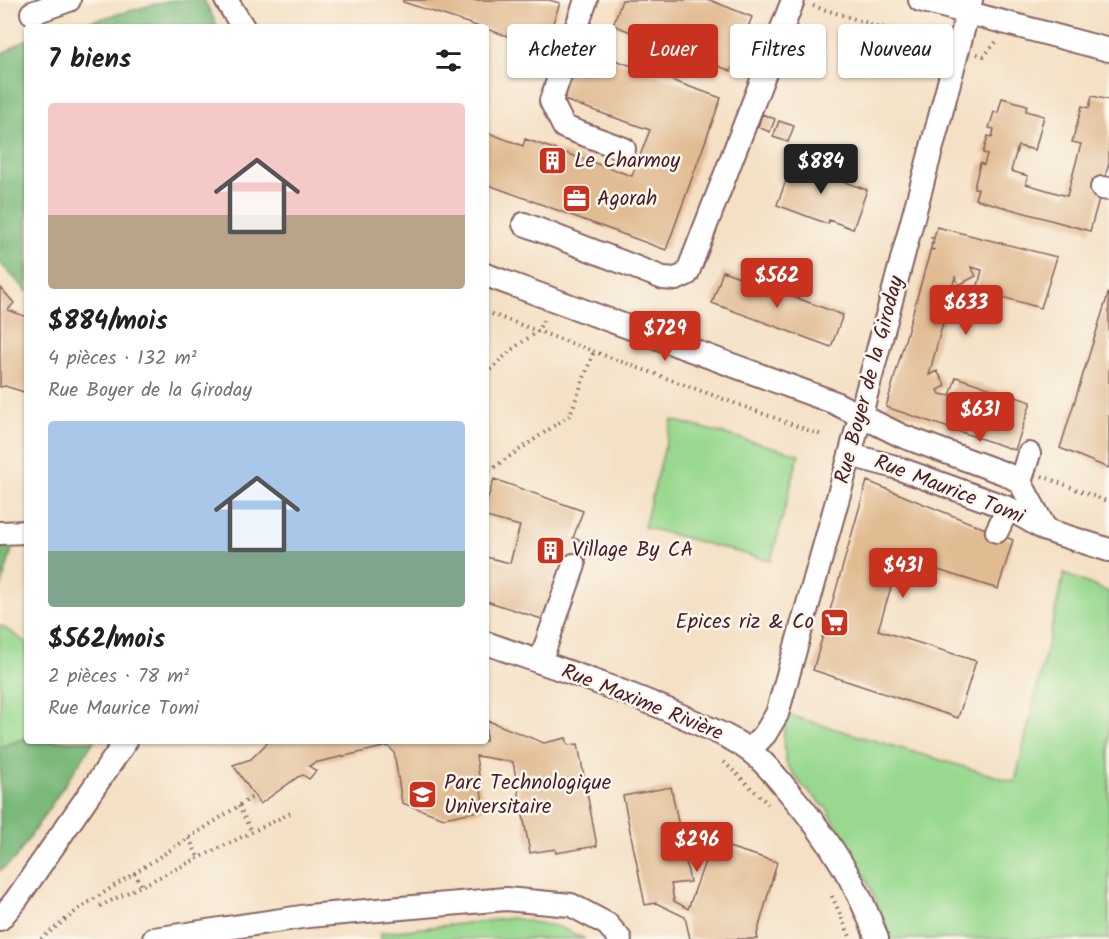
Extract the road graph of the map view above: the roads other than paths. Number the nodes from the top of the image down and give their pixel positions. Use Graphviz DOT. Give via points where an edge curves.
graph roads {
  1 [pos="69,0"];
  2 [pos="226,0"];
  3 [pos="586,0"];
  4 [pos="920,0"];
  5 [pos="800,2"];
  6 [pos="969,6"];
  7 [pos="32,13"];
  8 [pos="241,24"];
  9 [pos="1109,50"];
  10 [pos="624,149"];
  11 [pos="524,224"];
  12 [pos="489,276"];
  13 [pos="860,417"];
  14 [pos="850,454"];
  15 [pos="1029,454"];
  16 [pos="1020,482"];
  17 [pos="1008,508"];
  18 [pos="997,531"];
  19 [pos="24,532"];
  20 [pos="0,533"];
  21 [pos="1043,538"];
  22 [pos="1109,549"];
  23 [pos="574,565"];
  24 [pos="489,644"];
  25 [pos="540,662"];
  26 [pos="124,744"];
  27 [pos="750,750"];
  28 [pos="0,919"];
  29 [pos="154,939"];
  30 [pos="620,939"];
  31 [pos="877,939"];
  1 -- 7 [label="street"];
  2 -- 8 [label="street"];
  3 -- 10 [label="street" via="551,101 564,127"];
  4 -- 6 [label="street"];
  5 -- 11 [label="street" via="687,274 676,279 663,278"];
  6 -- 9 [label="street"];
  6 -- 13 [label="street, Rue Boyer de la Giroday"];
  12 -- 13 [label="street, Rue Maurice Tomi" via="833,402"];
  13 -- 14 [label="street, Rue Boyer de la Giroday"];
  13 -- 16 [label="street, Rue Maurice Tomi"];
  14 -- 17 [label="street, Rue Maurice Tomi"];
  14 -- 27 [label="street, Rue Boyer de la Giroday" via="777,714"];
  15 -- 16 [label="street"];
  16 -- 21 [label="street, Rue Maurice Tomi"];
  17 -- 18 [label="street"];
  17 -- 21 [label="street, Rue Maurice Tomi"];
  19 -- 20 [label="street"];
  21 -- 22 [label="street, Rue Maurice Tomi"];
  23 -- 25 [label="street"];
  24 -- 25 [label="street, Rue Maxime Rivière"];
  25 -- 27 [label="street, Rue Maxime Rivière" via="669,711"];
  26 -- 28 [label="street"];
  27 -- 31 [label="street, Rue Maxime Rivière" via="832,846 866,906"];
  29 -- 30 [label="street" via="308,916 506,899 571,905 607,924"];
}
